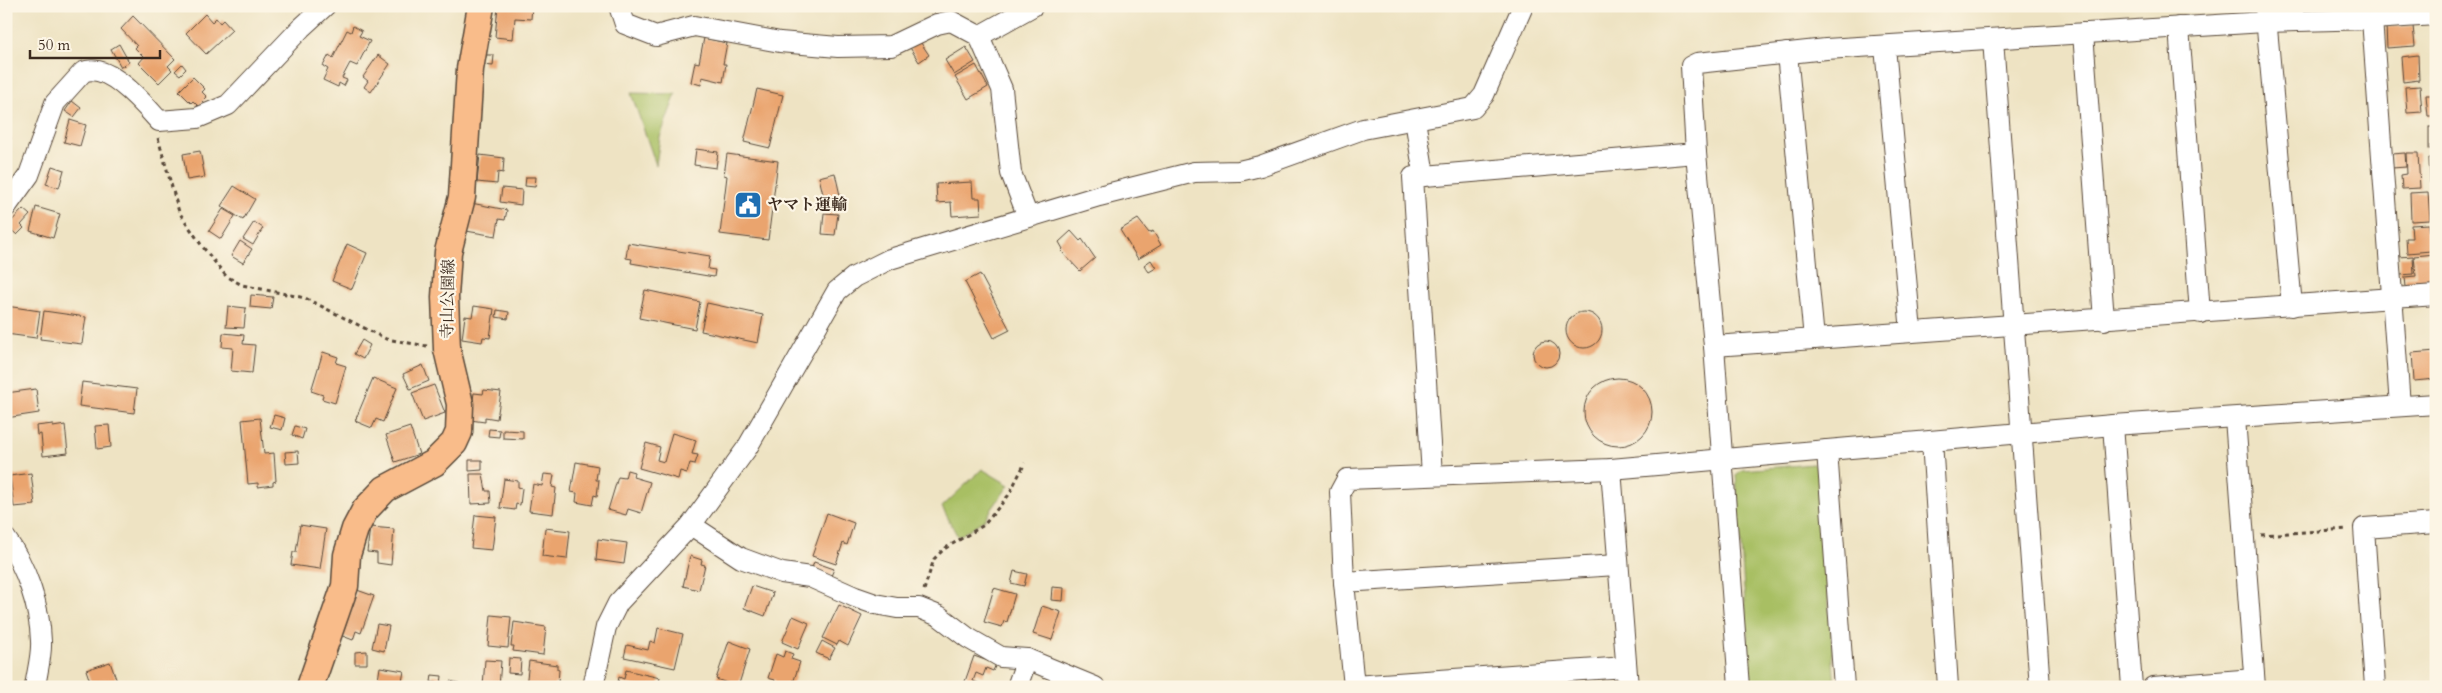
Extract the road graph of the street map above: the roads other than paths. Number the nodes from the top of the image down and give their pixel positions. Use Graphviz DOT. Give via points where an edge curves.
graph roads {
  1 [pos="325,6"];
  2 [pos="482,6"];
  3 [pos="619,6"];
  4 [pos="1033,6"];
  5 [pos="1523,6"];
  6 [pos="2265,14"];
  7 [pos="2436,15"];
  8 [pos="2372,20"];
  9 [pos="2179,27"];
  10 [pos="2083,33"];
  11 [pos="979,36"];
  12 [pos="1993,39"];
  13 [pos="1885,47"];
  14 [pos="1787,53"];
  15 [pos="1415,120"];
  16 [pos="1696,153"];
  17 [pos="1424,175"];
  18 [pos="6,207"];
  19 [pos="1028,217"];
  20 [pos="2436,296"];
  21 [pos="2392,299"];
  22 [pos="2292,306"];
  23 [pos="2200,313"];
  24 [pos="2104,320"];
  25 [pos="2014,326"];
  26 [pos="1910,332"];
  27 [pos="1814,339"];
  28 [pos="1714,346"];
  29 [pos="2436,404"];
  30 [pos="2400,406"];
  31 [pos="2235,418"];
  32 [pos="2113,425"];
  33 [pos="2022,433"];
  34 [pos="1932,441"];
  35 [pos="1827,450"];
  36 [pos="1723,458"];
  37 [pos="1611,469"];
  38 [pos="1432,475"];
  39 [pos="2436,523"];
  40 [pos="691,525"];
  41 [pos="6,539"];
  42 [pos="1617,565"];
  43 [pos="1344,582"];
  44 [pos="1027,658"];
  45 [pos="1626,667"];
  46 [pos="2255,683"];
  47 [pos="1354,686"];
  48 [pos="35,687"];
  49 [pos="310,687"];
  50 [pos="593,687"];
  51 [pos="1017,687"];
  52 [pos="1095,687"];
  53 [pos="1628,687"];
  54 [pos="1739,687"];
  55 [pos="1844,687"];
  56 [pos="1948,687"];
  57 [pos="2040,687"];
  58 [pos="2132,687"];
  59 [pos="2153,687"];
  60 [pos="2375,687"];
  1 -- 18 [label="street" via="228,105 198,118 159,121 112,76 102,71 83,72 56,103 29,175"];
  2 -- 49 [label="main road, 寺山公園線" via="470,69 462,197 448,252 445,297 447,349 460,404 459,432 454,443 434,463 385,489 365,510 355,529 347,555 345,586"];
  3 -- 11 [label="street" via="625,24 656,36 694,26 780,42 838,47 891,46 937,24 950,22"];
  4 -- 11 [label="street"];
  5 -- 15 [label="street" via="1484,96 1473,108"];
  6 -- 8 [label="street"];
  6 -- 9 [label="street"];
  6 -- 22 [label="street"];
  7 -- 8 [label="street"];
  8 -- 21 [label="street"];
  9 -- 10 [label="street"];
  9 -- 23 [label="street"];
  10 -- 12 [label="street"];
  10 -- 24 [label="street"];
  11 -- 19 [label="street" via="1002,89 1011,173"];
  12 -- 13 [label="street"];
  12 -- 25 [label="street"];
  13 -- 14 [label="street"];
  13 -- 26 [label="street"];
  14 -- 16 [label="street" via="1691,66"];
  14 -- 27 [label="street"];
  15 -- 17 [label="street"];
  15 -- 19 [label="street" via="1363,129 1260,166 1239,171 1194,172"];
  16 -- 17 [label="street"];
  16 -- 28 [label="street"];
  17 -- 38 [label="street" via="1413,177"];
  19 -- 40 [label="street" via="890,259 854,277 837,291 747,448"];
  20 -- 21 [label="street"];
  21 -- 22 [label="street"];
  21 -- 30 [label="street"];
  22 -- 23 [label="street"];
  23 -- 24 [label="street"];
  24 -- 25 [label="street"];
  25 -- 26 [label="street"];
  25 -- 33 [label="street"];
  26 -- 27 [label="street"];
  27 -- 28 [label="street"];
  28 -- 36 [label="street"];
  29 -- 30 [label="street"];
  30 -- 31 [label="street"];
  31 -- 32 [label="street"];
  31 -- 46 [label="street"];
  32 -- 33 [label="street"];
  32 -- 58 [label="street"];
  33 -- 34 [label="street"];
  33 -- 57 [label="street"];
  34 -- 35 [label="street"];
  34 -- 56 [label="street"];
  35 -- 36 [label="street"];
  35 -- 55 [label="street"];
  36 -- 37 [label="street"];
  36 -- 54 [label="street"];
  37 -- 38 [label="street"];
  37 -- 42 [label="street"];
  38 -- 43 [label="street" via="1347,480 1340,492"];
  39 -- 60 [label="street" via="2364,528"];
  40 -- 44 [label="street" via="741,558 764,567 810,577 875,604 919,608 939,616 968,638 1001,656"];
  40 -- 50 [label="street" via="618,603 606,627"];
  41 -- 48 [label="street" via="23,568 39,618 41,642"];
  42 -- 43 [label="street"];
  42 -- 45 [label="street"];
  43 -- 47 [label="street"];
  44 -- 51 [label="street"];
  44 -- 52 [label="street"];
  45 -- 47 [label="street"];
  45 -- 53 [label="street"];
  46 -- 59 [label="street"];
}
